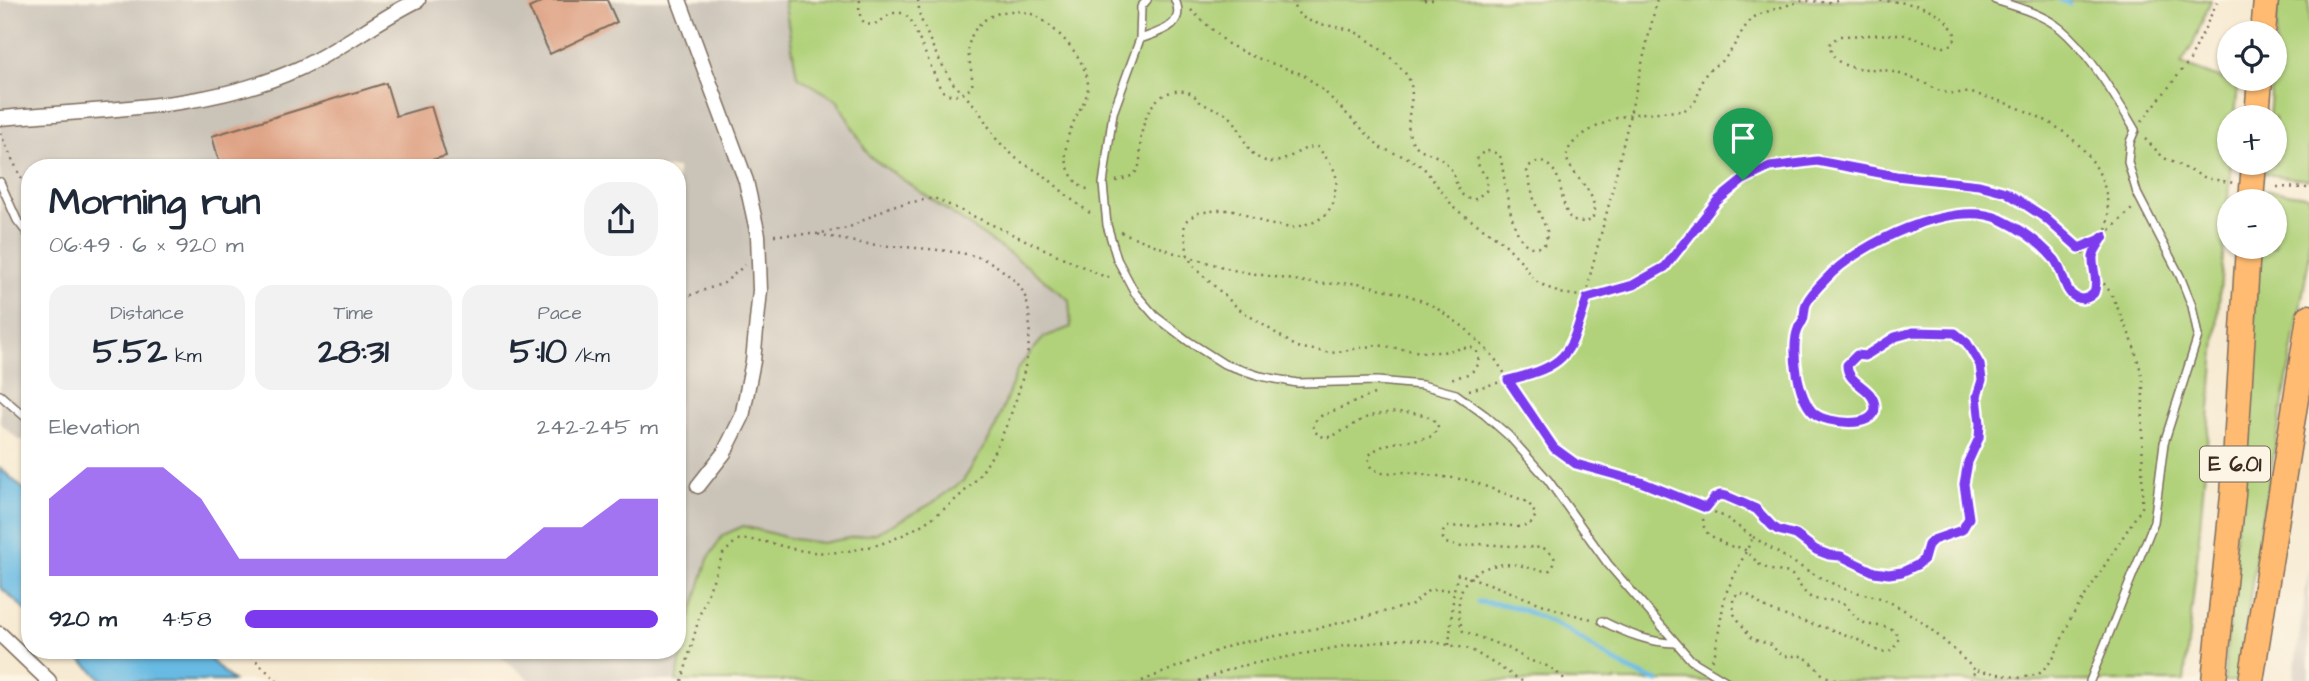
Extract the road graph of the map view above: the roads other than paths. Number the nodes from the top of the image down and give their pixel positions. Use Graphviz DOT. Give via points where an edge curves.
graph roads {
  1 [pos="418,0"];
  2 [pos="679,0"];
  3 [pos="1147,0"];
  4 [pos="1996,0"];
  5 [pos="2266,0"];
  6 [pos="1176,4"];
  7 [pos="2264,21"];
  8 [pos="1140,39"];
  9 [pos="0,118"];
  10 [pos="0,183"];
  11 [pos="21,225"];
  12 [pos="2247,259"];
  13 [pos="2309,317"];
  14 [pos="0,395"];
  15 [pos="21,413"];
  16 [pos="698,486"];
  17 [pos="1602,621"];
  18 [pos="0,634"];
  19 [pos="1676,643"];
  20 [pos="21,654"];
  21 [pos="26,659"];
  22 [pos="49,681"];
  23 [pos="1726,681"];
  24 [pos="2090,681"];
  25 [pos="2214,681"];
  26 [pos="2250,681"];
  1 -- 9 [label="street" via="299,69 253,86 135,107"];
  2 -- 16 [label="street" via="746,181 758,235 760,290 742,417 724,453"];
  3 -- 8 [label="lane" via="1142,7"];
  4 -- 24 [label="lane" via="2060,28 2114,93 2135,130 2127,162 2180,276 2199,336 2164,443 2154,522"];
  5 -- 7 [label="highway"];
  6 -- 8 [label="lane" via="1178,15 1170,28"];
  8 -- 19 [label="lane" via="1113,113 1103,184 1107,225 1117,259 1135,293 1155,316 1224,364 1260,376 1297,383 1398,382 1456,394 1509,436 1548,480 1608,564"];
  10 -- 11 [label="lane"];
  12 -- 25 [label="highway, E 6.01" via="2233,495"];
  13 -- 26 [label="highway, E 6.01"];
  14 -- 15 [label="lane"];
  17 -- 19 [label="lane" via="1657,643"];
  18 -- 20 [label="street"];
  19 -- 23 [label="lane" via="1691,660"];
  21 -- 22 [label="street"];
}
